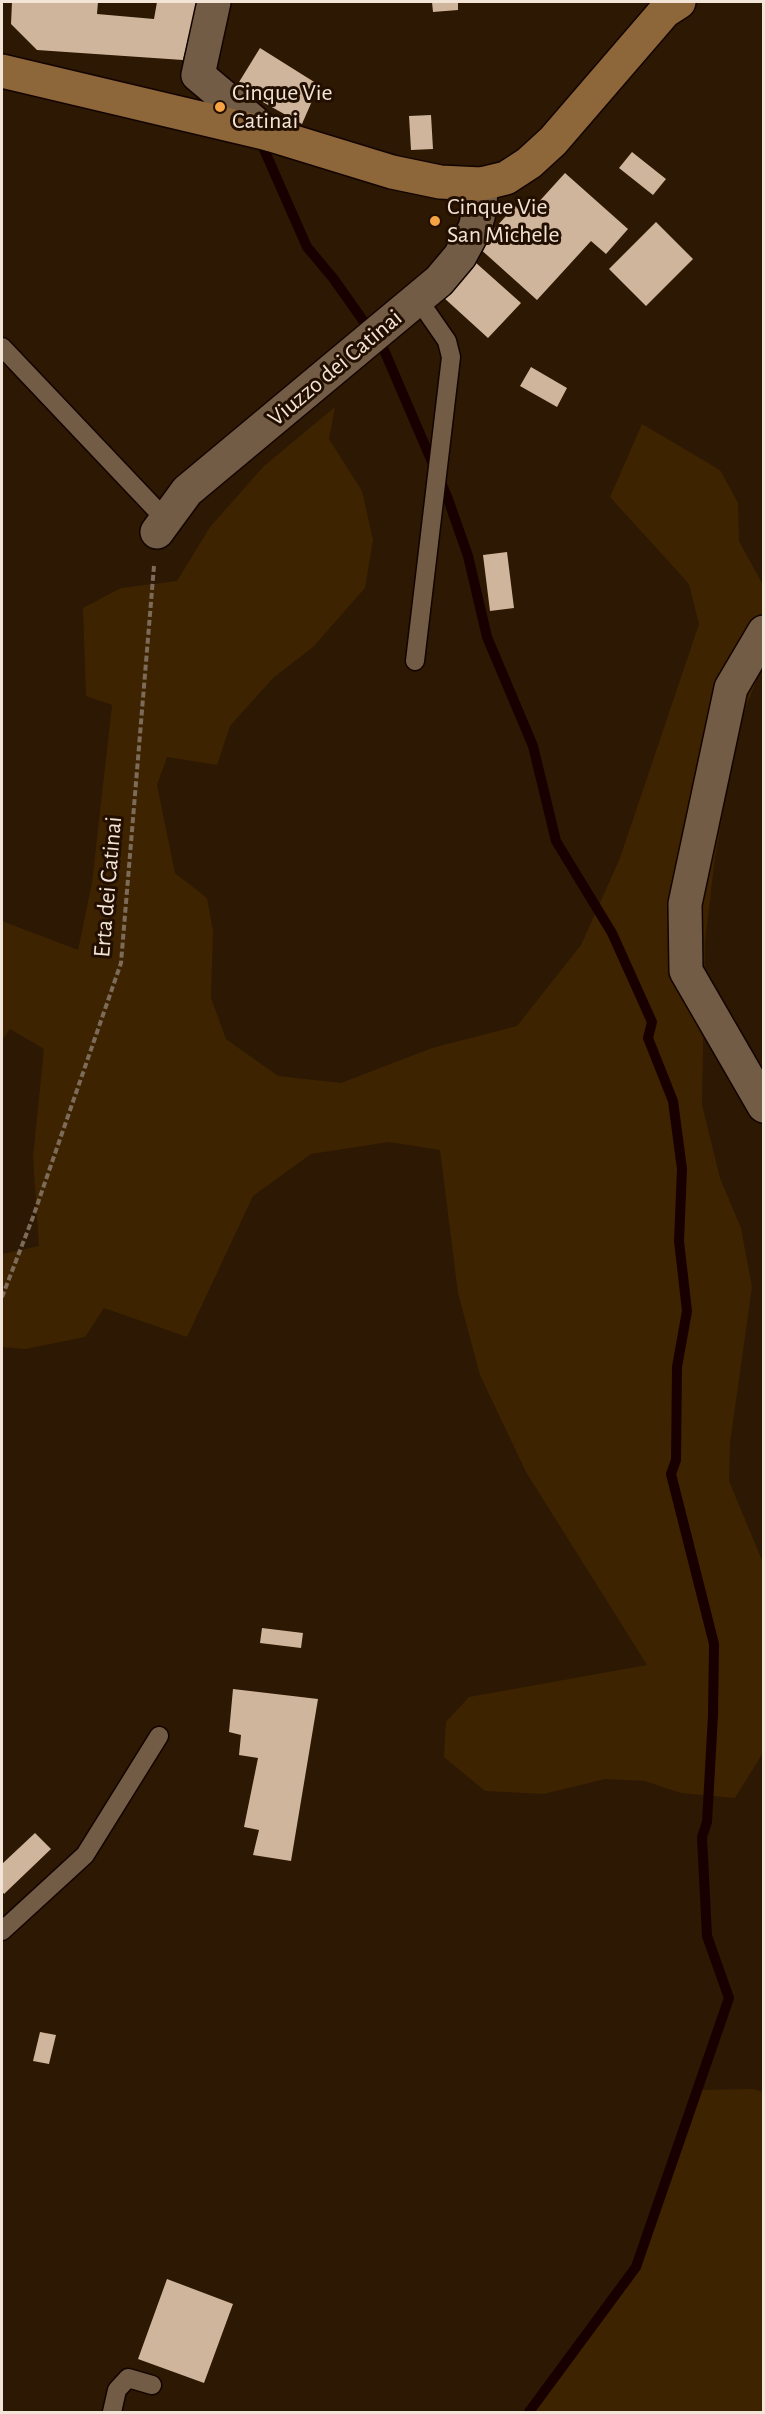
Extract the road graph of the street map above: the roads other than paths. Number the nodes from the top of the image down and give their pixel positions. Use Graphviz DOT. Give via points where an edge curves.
graph roads {
  1 [pos="214,2"];
  2 [pos="679,2"];
  3 [pos="2,71"];
  4 [pos="268,134"];
  5 [pos="481,184"];
  6 [pos="418,299"];
  7 [pos="2,347"];
  8 [pos="161,526"];
  9 [pos="764,632"];
  10 [pos="415,661"];
  11 [pos="764,1107"];
  12 [pos="159,1736"];
  13 [pos="2,1931"];
  14 [pos="152,2385"];
  15 [pos="112,2412"];
  1 -- 4 [label="street" via="198,75"];
  2 -- 5 [label="street" via="664,11 529,163 506,178"];
  3 -- 4 [label="street"];
  4 -- 5 [label="street" via="392,172 440,182"];
  5 -- 6 [label="street, Viuzzo dei Catinai" via="475,228 460,256"];
  6 -- 8 [label="street, Viuzzo dei Catinai" via="187,491"];
  6 -- 10 [label="lane" via="447,341 451,357"];
  7 -- 8 [label="lane"];
  9 -- 11 [label="street" via="730,688 685,904 686,971"];
  12 -- 13 [label="lane" via="85,1855"];
  14 -- 15 [label="lane" via="128,2378 117,2390"];
}
